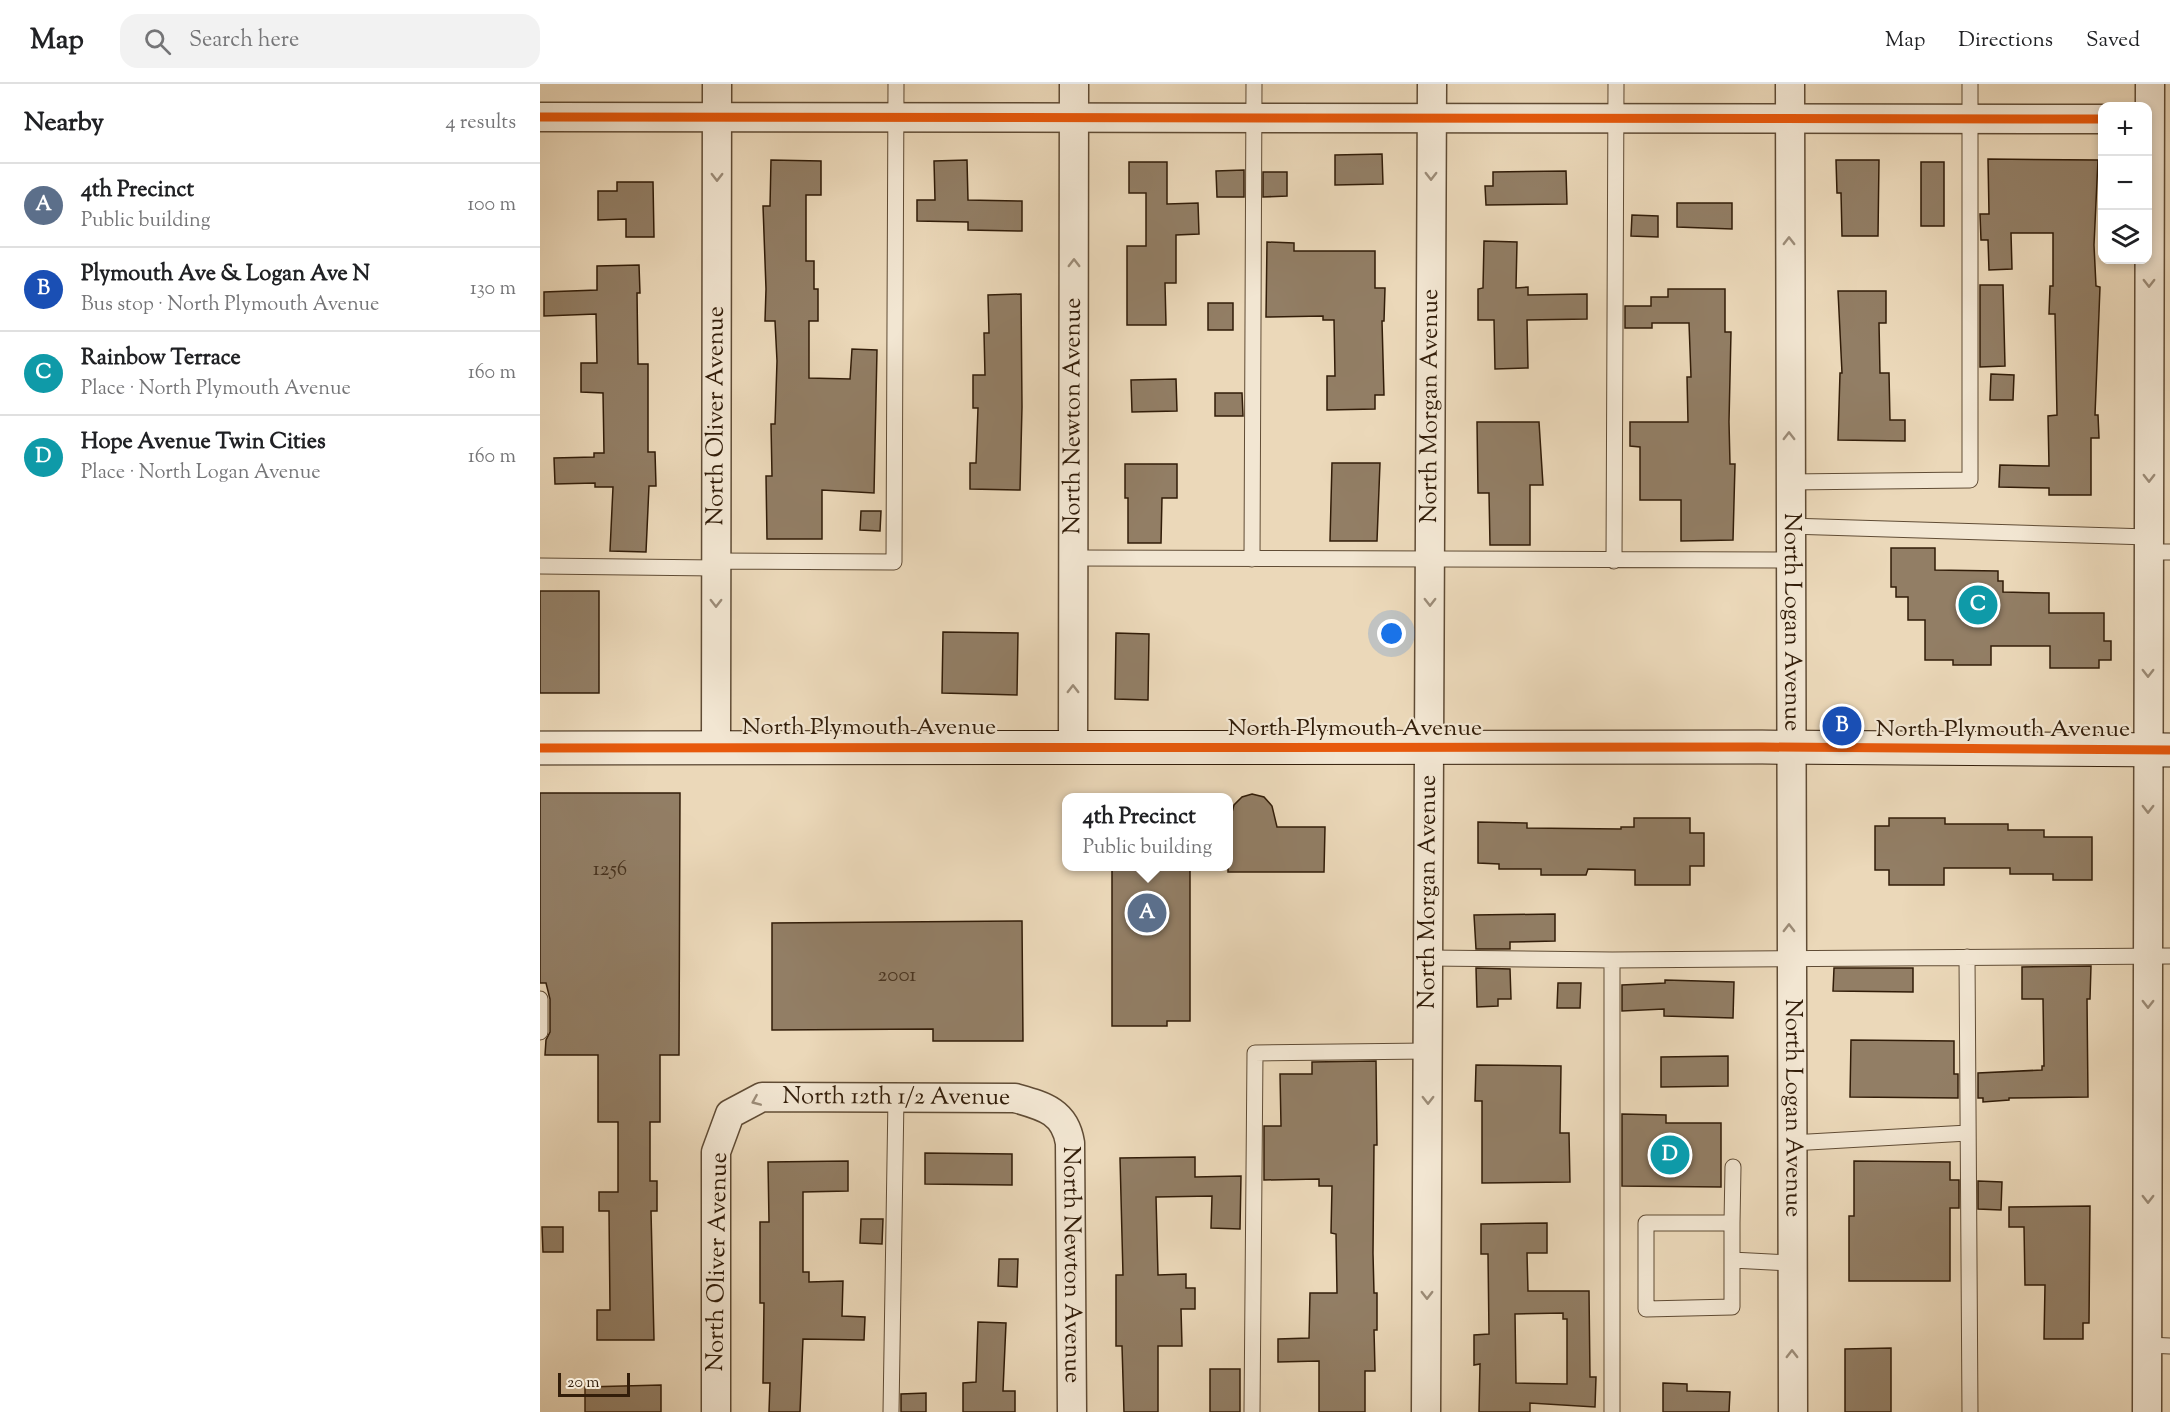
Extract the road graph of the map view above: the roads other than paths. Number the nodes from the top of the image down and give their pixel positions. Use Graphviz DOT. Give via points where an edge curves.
graph roads {
  1 [pos="717,84"];
  2 [pos="896,84"];
  3 [pos="1074,84"];
  4 [pos="1254,84"];
  5 [pos="1432,84"];
  6 [pos="1616,84"];
  7 [pos="1790,84"];
  8 [pos="1970,84"];
  9 [pos="2150,84"];
  10 [pos="540,117"];
  11 [pos="1431,117"];
  12 [pos="717,118"];
  13 [pos="896,118"];
  14 [pos="1074,118"];
  15 [pos="1617,118"];
  16 [pos="1790,118"];
  17 [pos="1254,119"];
  18 [pos="1970,119"];
  19 [pos="2098,119"];
  20 [pos="2156,119"];
  21 [pos="1789,482"];
  22 [pos="1789,526"];
  23 [pos="2156,547"];
  24 [pos="1073,558"];
  25 [pos="1252,559"];
  26 [pos="1431,559"];
  27 [pos="1789,560"];
  28 [pos="1614,561"];
  29 [pos="716,564"];
  30 [pos="540,566"];
  31 [pos="1789,747"];
  32 [pos="540,748"];
  33 [pos="716,748"];
  34 [pos="1073,748"];
  35 [pos="1430,748"];
  36 [pos="2159,750"];
  37 [pos="2159,956"];
  38 [pos="1790,957"];
  39 [pos="1967,957"];
  40 [pos="1429,958"];
  41 [pos="1612,960"];
  42 [pos="540,999"];
  43 [pos="540,1032"];
  44 [pos="1428,1051"];
  45 [pos="896,1097"];
  46 [pos="730,1114"];
  47 [pos="1061,1118"];
  48 [pos="1968,1133"];
  49 [pos="1791,1143"];
  50 [pos="1734,1167"];
  51 [pos="1732,1223"];
  52 [pos="1732,1260"];
  53 [pos="1791,1263"];
  54 [pos="2159,1345"];
  55 [pos="716,1412"];
  56 [pos="891,1412"];
  57 [pos="1072,1412"];
  58 [pos="1252,1412"];
  59 [pos="1426,1412"];
  60 [pos="1612,1412"];
  61 [pos="1792,1412"];
  62 [pos="1970,1412"];
  63 [pos="2147,1412"];
  1 -- 12 [label="street, North Oliver Avenue"];
  2 -- 13 [label="lane"];
  3 -- 14 [label="street, North Newton Avenue"];
  4 -- 17 [label="lane"];
  5 -- 11 [label="street, North Morgan Avenue"];
  6 -- 15 [label="lane"];
  7 -- 16 [label="street, North Logan Avenue"];
  8 -- 18 [label="lane"];
  9 -- 20 [label="street"];
  10 -- 12 [label="street"];
  11 -- 15 [label="street"];
  11 -- 17 [label="street"];
  11 -- 26 [label="street, North Morgan Avenue, one-way"];
  12 -- 13 [label="street"];
  12 -- 29 [label="street, North Oliver Avenue, one-way"];
  13 -- 14 [label="street"];
  13 -- 29 [label="lane" via="894,562"];
  14 -- 17 [label="street"];
  24 -- 14 [label="street, North Newton Avenue, one-way"];
  15 -- 16 [label="street"];
  15 -- 28 [label="lane"];
  16 -- 18 [label="street"];
  21 -- 16 [label="street, North Logan Avenue, one-way"];
  17 -- 25 [label="lane"];
  18 -- 19 [label="street"];
  18 -- 21 [label="lane" via="1970,480"];
  20 -- 23 [label="street, one-way"];
  21 -- 22 [label="street, North Logan Avenue"];
  22 -- 23 [label="lane"];
  22 -- 27 [label="street, North Logan Avenue"];
  23 -- 36 [label="street, one-way"];
  24 -- 25 [label="lane"];
  34 -- 24 [label="street, North Newton Avenue, one-way"];
  25 -- 26 [label="lane"];
  26 -- 28 [label="lane"];
  26 -- 35 [label="street, North Morgan Avenue, one-way"];
  27 -- 28 [label="lane"];
  27 -- 31 [label="street, North Logan Avenue"];
  29 -- 30 [label="lane"];
  29 -- 33 [label="street, North Oliver Avenue, one-way"];
  31 -- 35 [label="main road, North Plymouth Avenue"];
  31 -- 36 [label="main road, North Plymouth Avenue"];
  38 -- 31 [label="street, North Logan Avenue, one-way"];
  32 -- 33 [label="main road, North Plymouth Avenue"];
  33 -- 34 [label="main road, North Plymouth Avenue"];
  34 -- 35 [label="main road, North Plymouth Avenue"];
  35 -- 40 [label="street, North Morgan Avenue"];
  36 -- 37 [label="street, one-way"];
  37 -- 39 [label="lane"];
  37 -- 54 [label="street, one-way"];
  38 -- 39 [label="lane"];
  38 -- 41 [label="lane"];
  38 -- 49 [label="street, North Logan Avenue"];
  39 -- 48 [label="lane"];
  40 -- 41 [label="lane"];
  40 -- 44 [label="street, North Morgan Avenue"];
  41 -- 60 [label="lane"];
  42 -- 43 [label="lane"];
  44 -- 58 [label="lane" via="1255,1053"];
  44 -- 59 [label="street, North Morgan Avenue, one-way"];
  45 -- 46 [label="street, North 12th 1/2 Avenue, one-way" via="762,1097"];
  45 -- 47 [label="street, North 12th 1/2 Avenue" via="1015,1098 1048,1108"];
  45 -- 56 [label="lane"];
  46 -- 55 [label="street, North Oliver Avenue" via="716,1152"];
  47 -- 57 [label="street, North Newton Avenue" via="1070,1143"];
  48 -- 49 [label="lane"];
  48 -- 62 [label="lane"];
  49 -- 53 [label="street, North Logan Avenue"];
  50 -- 51 [label="lane"];
  51 -- 52 [label="lane"];
  51 -- 52 [label="lane" via="1646,1223 1646,1309 1732,1307"];
  52 -- 53 [label="lane"];
  61 -- 53 [label="street, North Logan Avenue, one-way"];
  54 -- 63 [label="street"];
}
